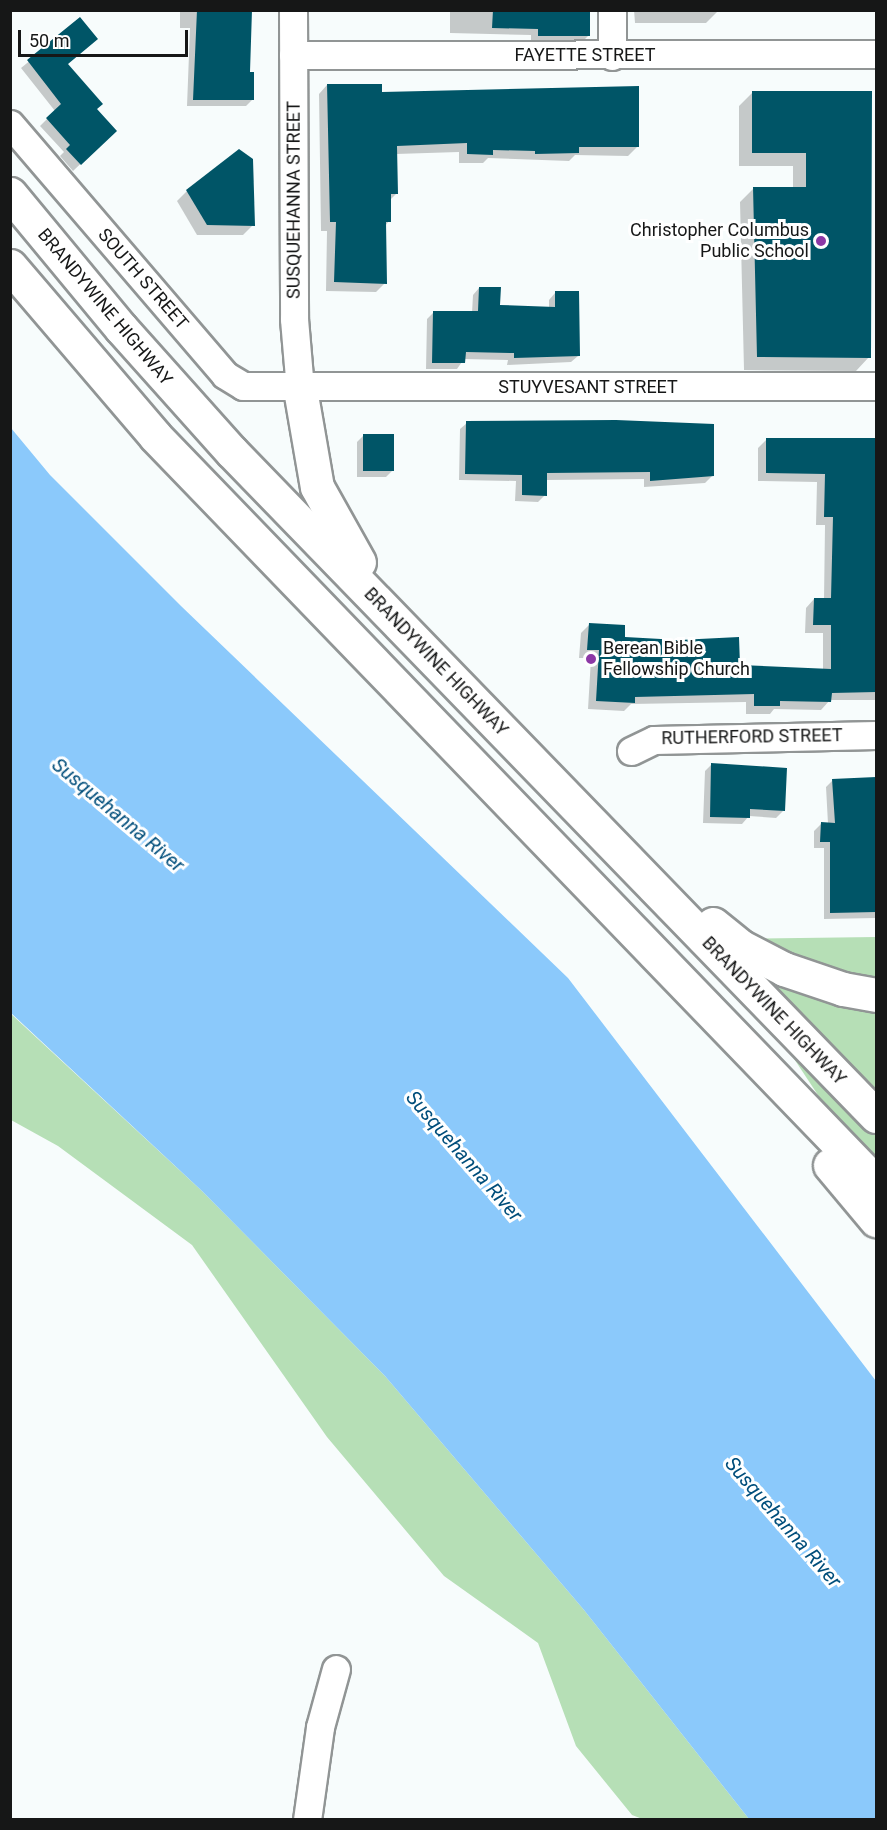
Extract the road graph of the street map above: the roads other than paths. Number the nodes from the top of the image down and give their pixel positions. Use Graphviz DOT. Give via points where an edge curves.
graph roads {
  1 [pos="293,10"];
  2 [pos="612,10"];
  3 [pos="876,54"];
  4 [pos="293,55"];
  5 [pos="612,56"];
  6 [pos="10,124"];
  7 [pos="10,194"];
  8 [pos="10,266"];
  9 [pos="10,271"];
  10 [pos="47,310"];
  11 [pos="876,386"];
  12 [pos="300,389"];
  13 [pos="433,659"];
  14 [pos="876,735"];
  15 [pos="631,751"];
  16 [pos="586,817"];
  17 [pos="876,995"];
  18 [pos="696,997"];
  19 [pos="876,1116"];
  20 [pos="876,1183"];
  21 [pos="876,1220"];
  22 [pos="336,1669"];
  23 [pos="307,1820"];
  1 -- 4 [label="street, SUSQUEHANNA STREET"];
  2 -- 5 [label="street"];
  3 -- 5 [label="street, FAYETTE STREET"];
  4 -- 5 [label="street, FAYETTE STREET"];
  4 -- 12 [label="street, SUSQUEHANNA STREET" via="294,319"];
  6 -- 12 [label="street, SOUTH STREET" via="230,379 249,388"];
  7 -- 13 [label="main road, BRANDYWINE HIGHWAY" via="177,392"];
  8 -- 10 [label="main road"];
  9 -- 10 [label="main road"];
  10 -- 18 [label="main road" via="162,444"];
  11 -- 12 [label="street, STUYVESANT STREET"];
  12 -- 13 [label="main road" via="310,462 326,510 368,576"];
  13 -- 16 [label="main road, BRANDYWINE HIGHWAY"];
  14 -- 15 [label="street, RUTHERFORD STREET" via="654,740"];
  16 -- 17 [label="main road" via="740,946 784,969 843,989"];
  16 -- 19 [label="main road, BRANDYWINE HIGHWAY"];
  18 -- 20 [label="main road"];
  18 -- 21 [label="main road" via="788,1118"];
  22 -- 23 [label="street" via="320,1727"];
}
